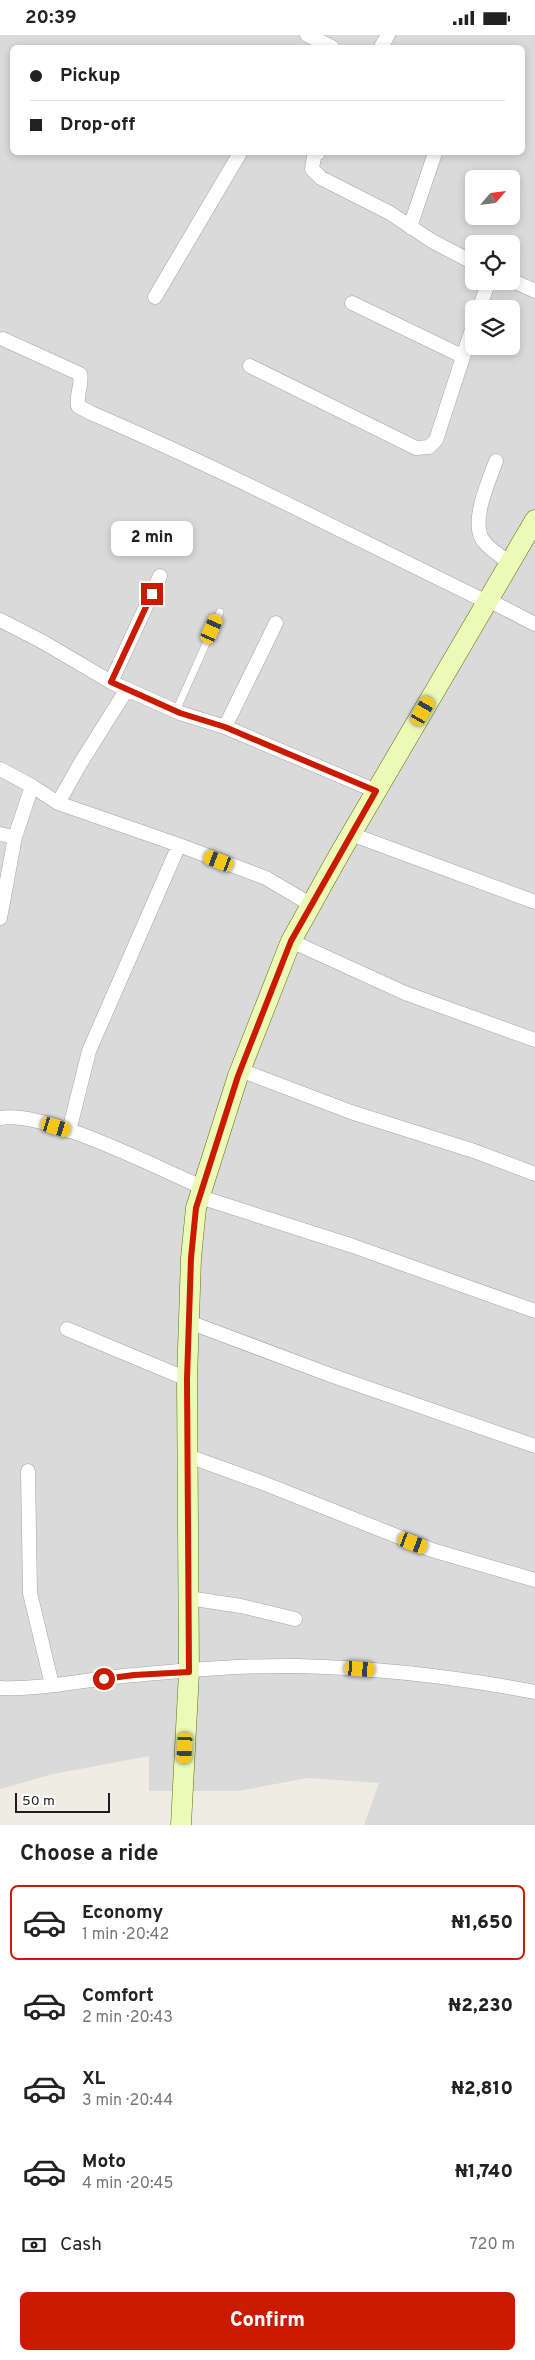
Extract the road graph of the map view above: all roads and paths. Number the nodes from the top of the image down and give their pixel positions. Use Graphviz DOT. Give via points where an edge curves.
graph roads {
  1 [pos="307,35"];
  2 [pos="328,45"];
  3 [pos="239,155"];
  4 [pos="316,155"];
  5 [pos="434,155"];
  6 [pos="410,227"];
  7 [pos="465,258"];
  8 [pos="520,284"];
  9 [pos="535,291"];
  10 [pos="155,297"];
  11 [pos="352,303"];
  12 [pos="3,339"];
  13 [pos="465,348"];
  14 [pos="462,356"];
  15 [pos="250,366"];
  16 [pos="496,461"];
  17 [pos="535,520"];
  18 [pos="510,563"];
  19 [pos="160,576"];
  20 [pos="487,601"];
  21 [pos="220,612"];
  22 [pos="0,621"];
  23 [pos="276,623"];
  24 [pos="535,624"];
  25 [pos="111,682"];
  26 [pos="127,689"];
  27 [pos="176,711"];
  28 [pos="225,727"];
  29 [pos="0,769"];
  30 [pos="32,786"];
  31 [pos="376,791"];
  32 [pos="58,803"];
  33 [pos="0,834"];
  34 [pos="351,834"];
  35 [pos="15,837"];
  36 [pos="179,845"];
  37 [pos="535,902"];
  38 [pos="310,904"];
  39 [pos="0,918"];
  40 [pos="291,941"];
  41 [pos="535,1039"];
  42 [pos="240,1070"];
  43 [pos="0,1118"];
  44 [pos="69,1131"];
  45 [pos="535,1173"];
  46 [pos="201,1192"];
  47 [pos="535,1311"];
  48 [pos="189,1322"];
  49 [pos="68,1329"];
  50 [pos="187,1379"];
  51 [pos="535,1446"];
  52 [pos="188,1456"];
  53 [pos="28,1471"];
  54 [pos="535,1580"];
  55 [pos="188,1598"];
  56 [pos="295,1619"];
  57 [pos="189,1672"];
  58 [pos="52,1685"];
  59 [pos="1,1691"];
  60 [pos="535,1692"];
  61 [pos="181,1825"];
  1 -- 2 [label="street"];
  3 -- 10 [label="street"];
  4 -- 6 [label="street" via="312,169 321,179 390,213"];
  5 -- 6 [label="street"];
  6 -- 7 [label="street"];
  8 -- 9 [label="street"];
  11 -- 14 [label="street"];
  12 -- 20 [label="street" via="80,374 82,380 76,397 78,405 85,409 279,498"];
  13 -- 14 [label="street"];
  14 -- 15 [label="street" via="436,440 429,447 416,448"];
  16 -- 18 [label="street" via="477,525 484,542"];
  17 -- 18 [label="street"];
  18 -- 20 [label="street"];
  19 -- 25 [label="street"];
  20 -- 24 [label="street"];
  20 -- 31 [label="street"];
  21 -- 27 [label="lane"];
  22 -- 25 [label="street"];
  23 -- 28 [label="street"];
  25 -- 26 [label="street"];
  26 -- 27 [label="street"];
  26 -- 32 [label="street"];
  27 -- 28 [label="street"];
  28 -- 31 [label="street"];
  29 -- 30 [label="street"];
  30 -- 32 [label="street"];
  30 -- 35 [label="street"];
  31 -- 34 [label="street"];
  32 -- 36 [label="street"];
  33 -- 35 [label="street"];
  34 -- 37 [label="street"];
  34 -- 38 [label="street"];
  35 -- 39 [label="street"];
  36 -- 38 [label="street" via="266,878"];
  36 -- 44 [label="street" via="89,1051"];
  38 -- 40 [label="street"];
  40 -- 41 [label="street" via="405,993"];
  40 -- 42 [label="street"];
  42 -- 45 [label="street" via="351,1112"];
  42 -- 46 [label="street"];
  43 -- 44 [label="street" via="29,1118"];
  44 -- 46 [label="street"];
  46 -- 47 [label="street"];
  46 -- 48 [label="street" via="191,1258"];
  48 -- 50 [label="street"];
  48 -- 51 [label="street"];
  49 -- 50 [label="street"];
  50 -- 52 [label="street"];
  52 -- 54 [label="street" via="432,1550"];
  52 -- 55 [label="street"];
  53 -- 58 [label="street" via="30,1593"];
  55 -- 56 [label="street"];
  55 -- 57 [label="street"];
  57 -- 58 [label="street"];
  57 -- 60 [label="street" via="251,1667 343,1668 427,1675"];
  57 -- 61 [label="street"];
  58 -- 59 [label="street"];
}
